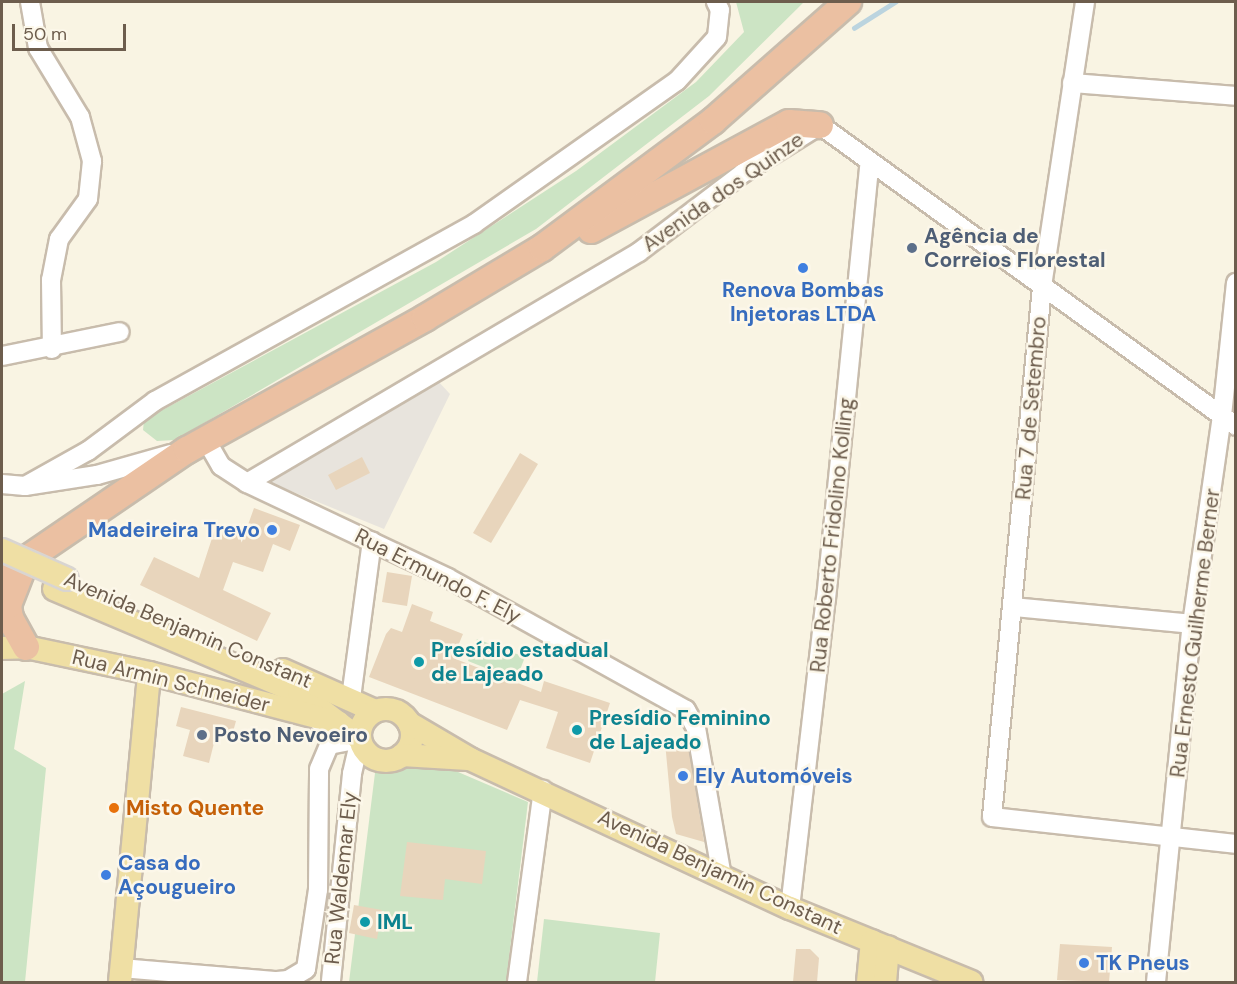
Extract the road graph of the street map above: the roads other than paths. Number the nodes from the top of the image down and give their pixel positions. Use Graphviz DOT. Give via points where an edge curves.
graph roads {
  1 [pos="30,2"];
  2 [pos="716,2"];
  3 [pos="848,2"];
  4 [pos="1085,2"];
  5 [pos="1072,83"];
  6 [pos="1236,96"];
  7 [pos="820,125"];
  8 [pos="870,162"];
  9 [pos="542,248"];
  10 [pos="1236,283"];
  11 [pos="1042,287"];
  12 [pos="120,332"];
  13 [pos="52,349"];
  14 [pos="2,356"];
  15 [pos="1229,421"];
  16 [pos="196,445"];
  17 [pos="247,483"];
  18 [pos="2,484"];
  19 [pos="25,486"];
  20 [pos="372,541"];
  21 [pos="2,550"];
  22 [pos="27,557"];
  23 [pos="2,567"];
  24 [pos="2,576"];
  25 [pos="60,584"];
  26 [pos="1013,607"];
  27 [pos="1192,624"];
  28 [pos="14,647"];
  29 [pos="156,675"];
  30 [pos="351,698"];
  31 [pos="375,711"];
  32 [pos="316,718"];
  33 [pos="339,723"];
  34 [pos="409,723"];
  35 [pos="360,739"];
  36 [pos="329,745"];
  37 [pos="402,755"];
  38 [pos="470,759"];
  39 [pos="543,790"];
  40 [pos="1172,838"];
  41 [pos="1236,844"];
  42 [pos="722,877"];
  43 [pos="790,908"];
  44 [pos="880,944"];
  45 [pos="128,976"];
  46 [pos="331,982"];
  47 [pos="517,982"];
  48 [pos="868,982"];
  49 [pos="885,982"];
  50 [pos="971,982"];
  51 [pos="1156,982"];
  1 -- 13 [label="street" via="38,48 80,117 92,161 88,199 59,239 51,280"];
  2 -- 19 [label="street" via="720,9 717,37 677,81 474,224 155,401 88,451"];
  3 -- 9 [label="highway" via="713,121"];
  4 -- 5 [label="street, Rua 7 de Setembro"];
  5 -- 6 [label="street"];
  5 -- 11 [label="street, Rua 7 de Setembro"];
  7 -- 8 [label="street, Avenida dos Quinze"];
  7 -- 9 [label="highway" via="789,123 588,232"];
  7 -- 17 [label="street, Avenida dos Quinze" via="743,173 639,252"];
  8 -- 11 [label="street, Avenida dos Quinze"];
  8 -- 43 [label="street, Rua Roberto Fridolino Kolling"];
  9 -- 16 [label="highway"];
  10 -- 15 [label="street, Rua Ernesto Guilherme Berner"];
  11 -- 15 [label="street, Avenida dos Quinze"];
  11 -- 26 [label="street, Rua 7 de Setembro"];
  12 -- 13 [label="street"];
  13 -- 14 [label="street"];
  15 -- 27 [label="street, Rua Ernesto Guilherme Berner"];
  16 -- 17 [label="street, Rua Ermundo F. Ely"];
  16 -- 19 [label="street" via="97,475"];
  16 -- 22 [label="highway"];
  17 -- 20 [label="street, Rua Ermundo F. Ely"];
  18 -- 19 [label="street"];
  20 -- 30 [label="street"];
  20 -- 42 [label="street, Rua Ermundo F. Ely" via="686,710 696,728"];
  21 -- 25 [label="main road, Avenida Benjamin Constant, bridge"];
  22 -- 24 [label="highway"];
  22 -- 28 [label="highway" via="8,605"];
  23 -- 25 [label="main road, Avenida Benjamin Constant"];
  25 -- 30 [label="main road, Avenida Benjamin Constant"];
  25 -- 33 [label="main road, Avenida Benjamin Constant" via="299,693"];
  26 -- 27 [label="street"];
  26 -- 40 [label="street, Rua 7 de Setembro" via="992,817"];
  27 -- 40 [label="street, Rua Ernesto Guilherme Berner"];
  28 -- 29 [label="main road, Rua Armin Schneider"];
  29 -- 32 [label="main road, Rua Armin Schneider"];
  29 -- 45 [label="main road"];
  30 -- 31 [label="main road, Avenida Benjamin Constant"];
  31 -- 34 [label="main road" via="394,710"];
  31 -- 35 [label="main road" via="361,726"];
  32 -- 33 [label="main road, Rua Armin Schneider"];
  32 -- 36 [label="street" via="329,732"];
  33 -- 35 [label="main road, Avenida Benjamin Constant"];
  34 -- 37 [label="main road" via="412,737"];
  34 -- 38 [label="main road, Avenida Benjamin Constant"];
  35 -- 36 [label="street"];
  35 -- 37 [label="main road" via="372,757 393,760"];
  35 -- 46 [label="street, Rua Waldemar Ely" via="352,774"];
  36 -- 45 [label="street" via="319,770 318,890 306,969 288,980 277,981"];
  37 -- 38 [label="main road, Avenida Benjamin Constant"];
  38 -- 39 [label="main road, Avenida Benjamin Constant"];
  39 -- 42 [label="main road, Avenida Benjamin Constant"];
  39 -- 47 [label="street"];
  40 -- 41 [label="street"];
  40 -- 51 [label="street, Rua Ernesto Guilherme Berner"];
  42 -- 43 [label="main road, Avenida Benjamin Constant"];
  43 -- 44 [label="main road, Avenida Benjamin Constant"];
  44 -- 48 [label="main road"];
  44 -- 49 [label="main road"];
  44 -- 50 [label="main road, Avenida Benjamin Constant"];
}
